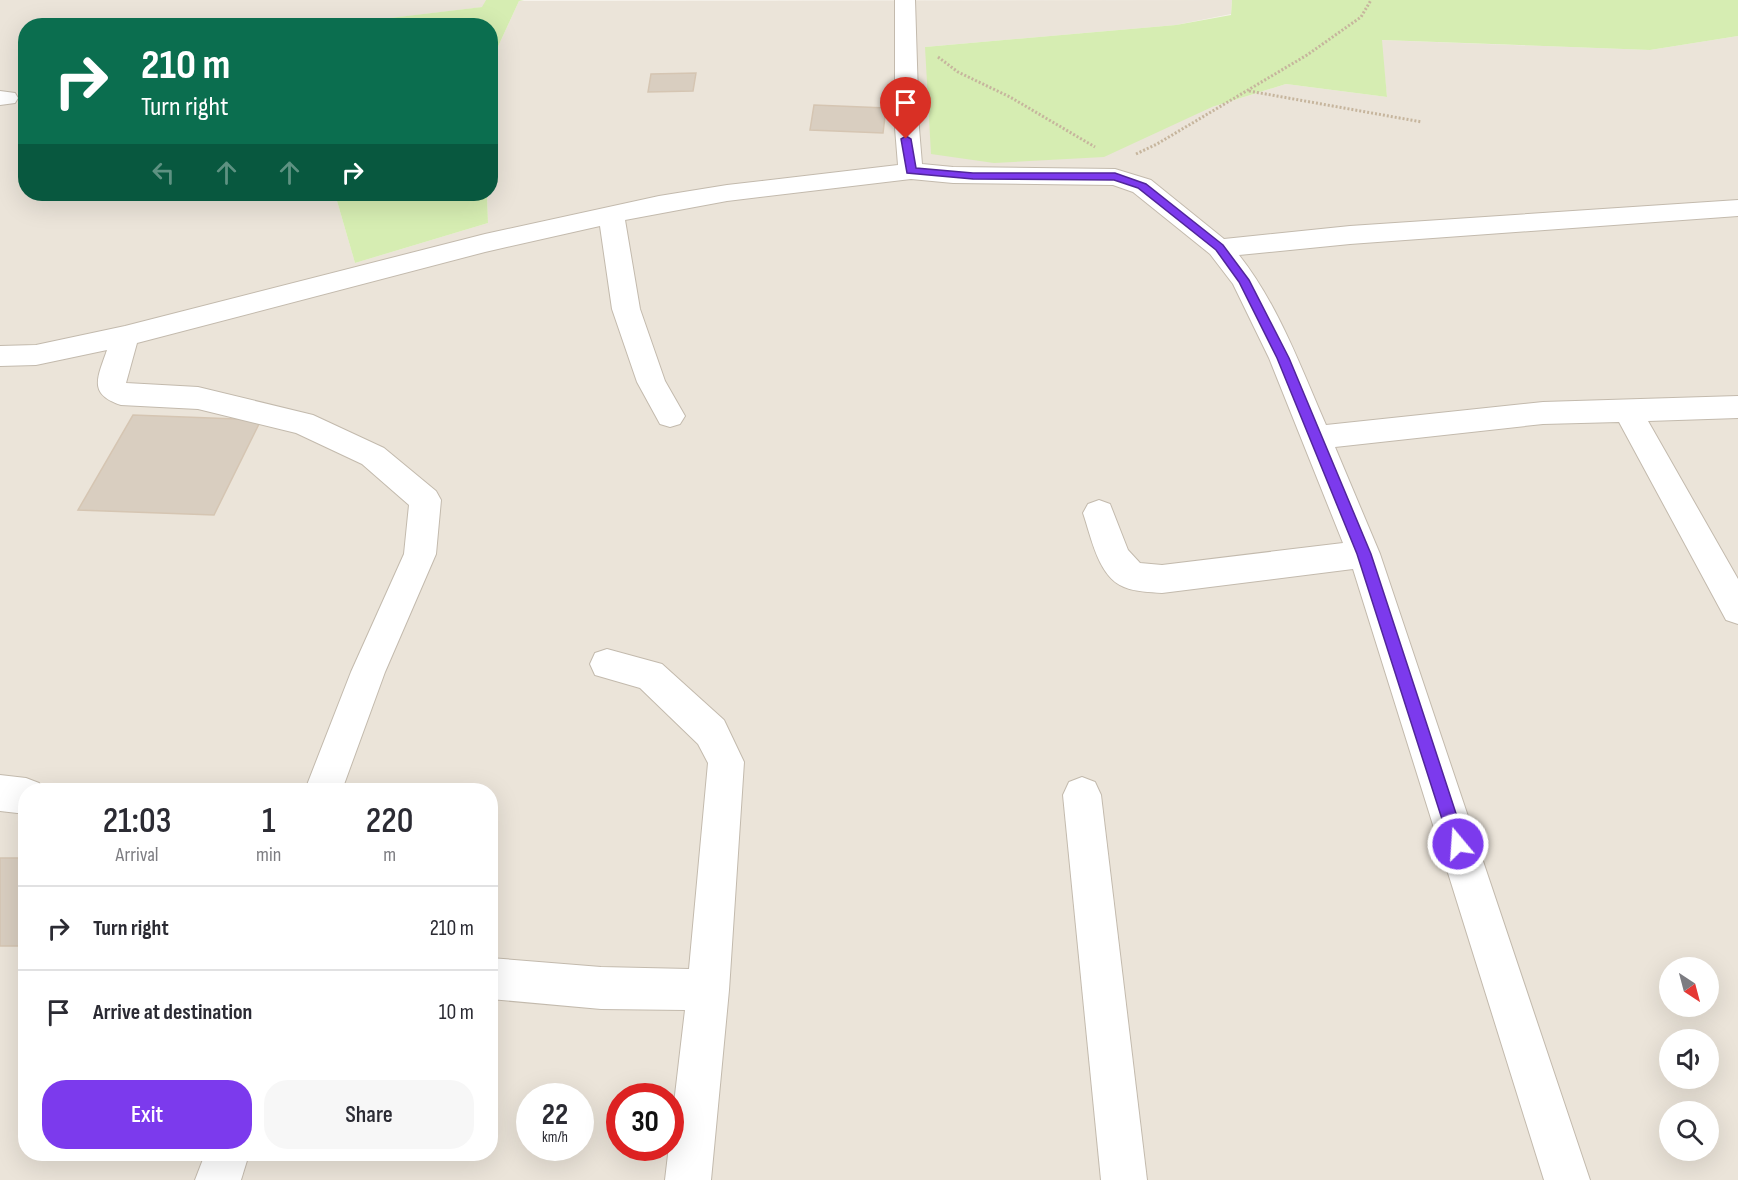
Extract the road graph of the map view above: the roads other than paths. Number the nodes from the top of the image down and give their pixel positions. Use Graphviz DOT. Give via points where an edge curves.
graph roads {
  1 [pos="905,0"];
  2 [pos="911,171"];
  3 [pos="1738,208"];
  4 [pos="611,214"];
  5 [pos="1219,248"];
  6 [pos="125,336"];
  7 [pos="0,356"];
  8 [pos="1738,407"];
  9 [pos="1628,411"];
  10 [pos="670,416"];
  11 [pos="1316,438"];
  12 [pos="1099,513"];
  13 [pos="1364,554"];
  14 [pos="1738,610"];
  15 [pos="607,664"];
  16 [pos="327,783"];
  17 [pos="0,793"];
  18 [pos="18,795"];
  19 [pos="1082,795"];
  20 [pos="498,979"];
  21 [pos="708,990"];
  22 [pos="225,1161"];
  23 [pos="218,1180"];
  24 [pos="688,1180"];
  25 [pos="1124,1180"];
  26 [pos="1567,1180"];
  1 -- 2 [label="street" via="906,139"];
  2 -- 4 [label="street" via="728,193"];
  2 -- 5 [label="street" via="1115,177 1142,186"];
  3 -- 5 [label="street"];
  4 -- 6 [label="street"];
  4 -- 10 [label="street" via="626,309 651,382"];
  5 -- 11 [label="street" via="1244,280 1283,358"];
  6 -- 7 [label="street" via="36,355"];
  6 -- 16 [label="street" via="112,378 112,389 121,394 198,398 303,423 373,456 425,500 420,554 368,672"];
  8 -- 9 [label="street"];
  9 -- 11 [label="street" via="1543,413"];
  9 -- 14 [label="street"];
  11 -- 13 [label="street"];
  12 -- 13 [label="street" via="1115,558 1132,576 1162,579"];
  13 -- 26 [label="street"];
  15 -- 21 [label="street" via="650,675 711,732 726,762"];
  17 -- 18 [label="street"];
  19 -- 25 [label="street"];
  20 -- 21 [label="street" via="601,988"];
  21 -- 24 [label="street"];
  22 -- 23 [label="street"];
}
